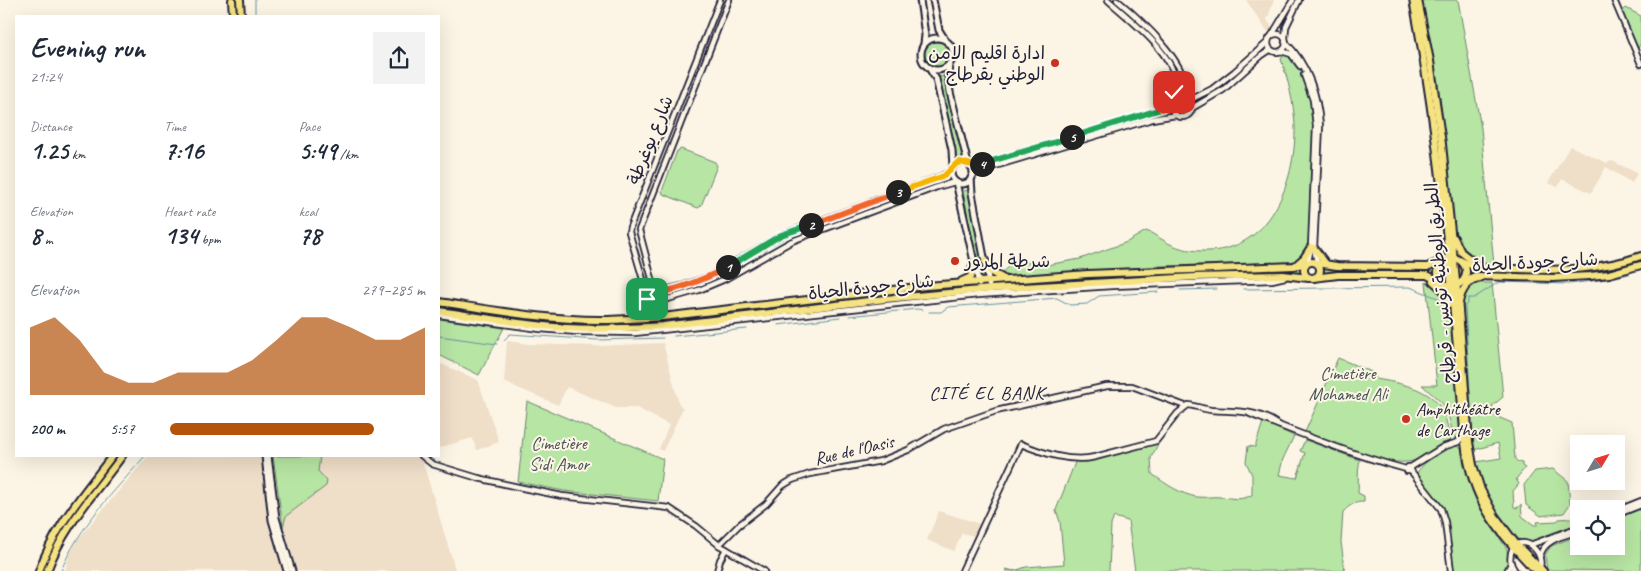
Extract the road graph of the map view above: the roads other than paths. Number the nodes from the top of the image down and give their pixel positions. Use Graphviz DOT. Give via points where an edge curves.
graph roads {
  1 [pos="232,0"];
  2 [pos="240,0"];
  3 [pos="720,0"];
  4 [pos="729,0"];
  5 [pos="920,0"];
  6 [pos="933,0"];
  7 [pos="1108,0"];
  8 [pos="1117,0"];
  9 [pos="1294,0"];
  10 [pos="1300,0"];
  11 [pos="1413,0"];
  12 [pos="1418,0"];
  13 [pos="1614,0"];
  14 [pos="233,15"];
  15 [pos="241,15"];
  16 [pos="1272,35"];
  17 [pos="946,40"];
  18 [pos="1285,40"];
  19 [pos="1268,42"];
  20 [pos="924,44"];
  21 [pos="1270,50"];
  22 [pos="1281,51"];
  23 [pos="950,64"];
  24 [pos="1641,64"];
  25 [pos="929,68"];
  26 [pos="1190,100"];
  27 [pos="1172,103"];
  28 [pos="1192,108"];
  29 [pos="1176,115"];
  30 [pos="968,164"];
  31 [pos="952,168"];
  32 [pos="971,177"];
  33 [pos="956,182"];
  34 [pos="1449,217"];
  35 [pos="1312,247"];
  36 [pos="1641,256"];
  37 [pos="1446,258"];
  38 [pos="974,261"];
  39 [pos="985,261"];
  40 [pos="1461,261"];
  41 [pos="1308,263"];
  42 [pos="1317,263"];
  43 [pos="1327,265"];
  44 [pos="1641,265"];
  45 [pos="1294,266"];
  46 [pos="1486,268"];
  47 [pos="1294,275"];
  48 [pos="1410,275"];
  49 [pos="1485,277"];
  50 [pos="1311,278"];
  51 [pos="1014,279"];
  52 [pos="988,281"];
  53 [pos="978,282"];
  54 [pos="1443,283"];
  55 [pos="952,284"];
  56 [pos="1456,285"];
  57 [pos="990,289"];
  58 [pos="980,290"];
  59 [pos="657,291"];
  60 [pos="648,293"];
  61 [pos="659,300"];
  62 [pos="440,302"];
  63 [pos="1456,311"];
  64 [pos="440,313"];
  65 [pos="440,313"];
  66 [pos="1185,406"];
  67 [pos="1464,435"];
  68 [pos="1456,443"];
  69 [pos="1466,450"];
  70 [pos="111,457"];
  71 [pos="121,457"];
  72 [pos="266,457"];
  73 [pos="266,457"];
  74 [pos="423,457"];
  75 [pos="1409,469"];
  76 [pos="1641,503"];
  77 [pos="1625,508"];
  78 [pos="1625,511"];
  79 [pos="1570,529"];
  80 [pos="1570,534"];
  81 [pos="1527,544"];
  82 [pos="719,545"];
  83 [pos="1513,546"];
  84 [pos="726,549"];
  85 [pos="1510,564"];
  86 [pos="1541,567"];
  87 [pos="39,571"];
  88 [pos="47,571"];
  89 [pos="288,571"];
  90 [pos="292,571"];
  91 [pos="717,571"];
  92 [pos="764,571"];
  93 [pos="962,571"];
  94 [pos="1451,571"];
  95 [pos="1507,571"];
  96 [pos="1515,571"];
  1 -- 14 [label="highway"];
  2 -- 15 [label="highway"];
  3 -- 60 [label="street, شارع يوغرطة" via="630,227"];
  4 -- 59 [label="street, شارع يوغرطة" via="639,230"];
  5 -- 20 [label="main road"];
  6 -- 17 [label="main road" via="938,30"];
  7 -- 27 [label="street" via="1157,47 1170,66 1176,85"];
  8 -- 26 [label="street" via="1171,56 1187,84"];
  9 -- 16 [label="street"];
  10 -- 18 [label="street" via="1286,27"];
  11 -- 37 [label="highway, الطريق الوطنية تونس - قرطاج" via="1429,91"];
  12 -- 34 [label="highway, الطريق الوطنية تونس - قرطاج" via="1436,100"];
  13 -- 24 [label="street"];
  16 -- 18 [label="street" via="1281,35"];
  16 -- 19 [label="street"];
  17 -- 20 [label="main road" via="934,38"];
  17 -- 23 [label="main road" via="953,53"];
  18 -- 22 [label="street"];
  18 -- 35 [label="street" via="1303,65 1319,112"];
  19 -- 21 [label="street"];
  19 -- 26 [label="street" via="1212,89"];
  20 -- 25 [label="main road" via="921,58"];
  21 -- 22 [label="street"];
  21 -- 28 [label="street" via="1223,90"];
  22 -- 35 [label="street" via="1291,54 1301,68 1315,109"];
  23 -- 25 [label="main road" via="940,70"];
  23 -- 30 [label="main road" via="950,92"];
  25 -- 31 [label="main road" via="936,79 952,150"];
  26 -- 27 [label="street" via="1183,96"];
  26 -- 28 [label="street"];
  27 -- 29 [label="street"];
  27 -- 30 [label="street" via="1150,114 998,160"];
  28 -- 29 [label="street" via="1185,117"];
  29 -- 32 [label="street" via="1111,131 992,167"];
  30 -- 31 [label="main road" via="960,162"];
  30 -- 32 [label="main road" via="972,170"];
  31 -- 33 [label="main road" via="951,176"];
  31 -- 59 [label="street" via="942,176 781,235 704,279"];
  32 -- 33 [label="main road" via="964,183"];
  32 -- 39 [label="main road"];
  33 -- 38 [label="main road"];
  33 -- 61 [label="street" via="792,241 706,287"];
  34 -- 37 [label="highway, الطريق الوطنية تونس - قرطاج"];
  34 -- 46 [label="highway" via="1457,247 1472,262"];
  35 -- 41 [label="street"];
  35 -- 42 [label="street"];
  35 -- 43 [label="highway"];
  35 -- 45 [label="highway"];
  36 -- 46 [label="highway, شارع جودة الحياة" via="1569,270"];
  37 -- 40 [label="highway, شارع جودة الحياة"];
  37 -- 43 [label="highway, شارع جودة الحياة" via="1427,267"];
  37 -- 54 [label="highway" via="1438,271"];
  37 -- 56 [label="highway, الطريق الوطنية تونس - قرطاج"];
  38 -- 53 [label="main road"];
  38 -- 55 [label="highway" via="972,276"];
  39 -- 51 [label="highway" via="993,275"];
  39 -- 52 [label="main road"];
  40 -- 46 [label="highway, شارع جودة الحياة"];
  40 -- 56 [label="highway" via="1466,270 1465,277"];
  41 -- 42 [label="highway, شارع جودة الحياة"];
  41 -- 45 [label="highway, شارع جودة الحياة"];
  41 -- 50 [label="highway" via="1304,270"];
  42 -- 43 [label="highway, شارع جودة الحياة"];
  42 -- 50 [label="highway" via="1320,272"];
  44 -- 49 [label="highway, شارع جودة الحياة" via="1609,274 1570,278"];
  45 -- 51 [label="highway, شارع جودة الحياة"];
  47 -- 50 [label="highway, شارع جودة الحياة"];
  47 -- 57 [label="highway, شارع جودة الحياة"];
  47 -- 64 [label="street" via="1272,280 1104,286 978,295 635,332 540,329"];
  48 -- 50 [label="highway, شارع جودة الحياة"];
  48 -- 54 [label="highway, شارع جودة الحياة" via="1427,275"];
  48 -- 63 [label="highway" via="1438,285"];
  49 -- 56 [label="highway, شارع جودة الحياة" via="1472,277"];
  49 -- 63 [label="highway" via="1473,280 1465,287"];
  51 -- 52 [label="highway, شارع جودة الحياة"];
  52 -- 53 [label="highway, شارع جودة الحياة"];
  52 -- 57 [label="main road"];
  53 -- 55 [label="highway, شارع جودة الحياة"];
  53 -- 58 [label="main road"];
  54 -- 56 [label="highway, شارع جودة الحياة"];
  55 -- 62 [label="highway, شارع جودة الحياة" via="630,319 539,316"];
  56 -- 63 [label="highway, الطريق الوطنية تونس - قرطاج"];
  57 -- 58 [label="highway, شارع جودة الحياة"];
  58 -- 65 [label="highway, شارع جودة الحياة" via="630,328 539,325"];
  59 -- 60 [label="street"];
  59 -- 61 [label="street"];
  60 -- 61 [label="street" via="646,298 649,302"];
  63 -- 67 [label="highway, الطريق الوطنية تونس - قرطاج"];
  63 -- 83 [label="highway, الطريق الوطنية تونس - قرطاج" via="1473,466 1487,503"];
  66 -- 75 [label="street, Rue de l'Oasis" via="1256,413 1322,443"];
  66 -- 82 [label="street, Rue de l'Oasis" via="1132,386 1107,386 996,411 950,426 881,461 792,480 779,488 766,504"];
  66 -- 93 [label="street" via="1156,441 1085,460 1021,444"];
  67 -- 68 [label="street"];
  67 -- 69 [label="highway, الطريق الوطنية تونس - قرطاج"];
  68 -- 69 [label="street"];
  68 -- 75 [label="street"];
  69 -- 83 [label="highway, الطريق الوطنية تونس - قرطاج" via="1477,492 1490,518"];
  70 -- 87 [label="highway" via="62,522"];
  71 -- 88 [label="highway" via="71,522"];
  72 -- 89 [label="main road" via="272,520"];
  73 -- 90 [label="main road" via="276,520"];
  74 -- 82 [label="street" via="432,464 518,487 562,496 669,508"];
  75 -- 94 [label="street" via="1441,509"];
  76 -- 77 [label="street"];
  76 -- 78 [label="street"];
  79 -- 81 [label="street"];
  80 -- 86 [label="street" via="1542,548"];
  81 -- 83 [label="highway"];
  81 -- 86 [label="street" via="1534,548"];
  82 -- 84 [label="street"];
  83 -- 85 [label="street"];
  83 -- 86 [label="highway, الطريق الوطنية تونس - قرطاج"];
  84 -- 91 [label="street"];
  84 -- 92 [label="street"];
  85 -- 95 [label="street"];
  85 -- 96 [label="street"];
}
